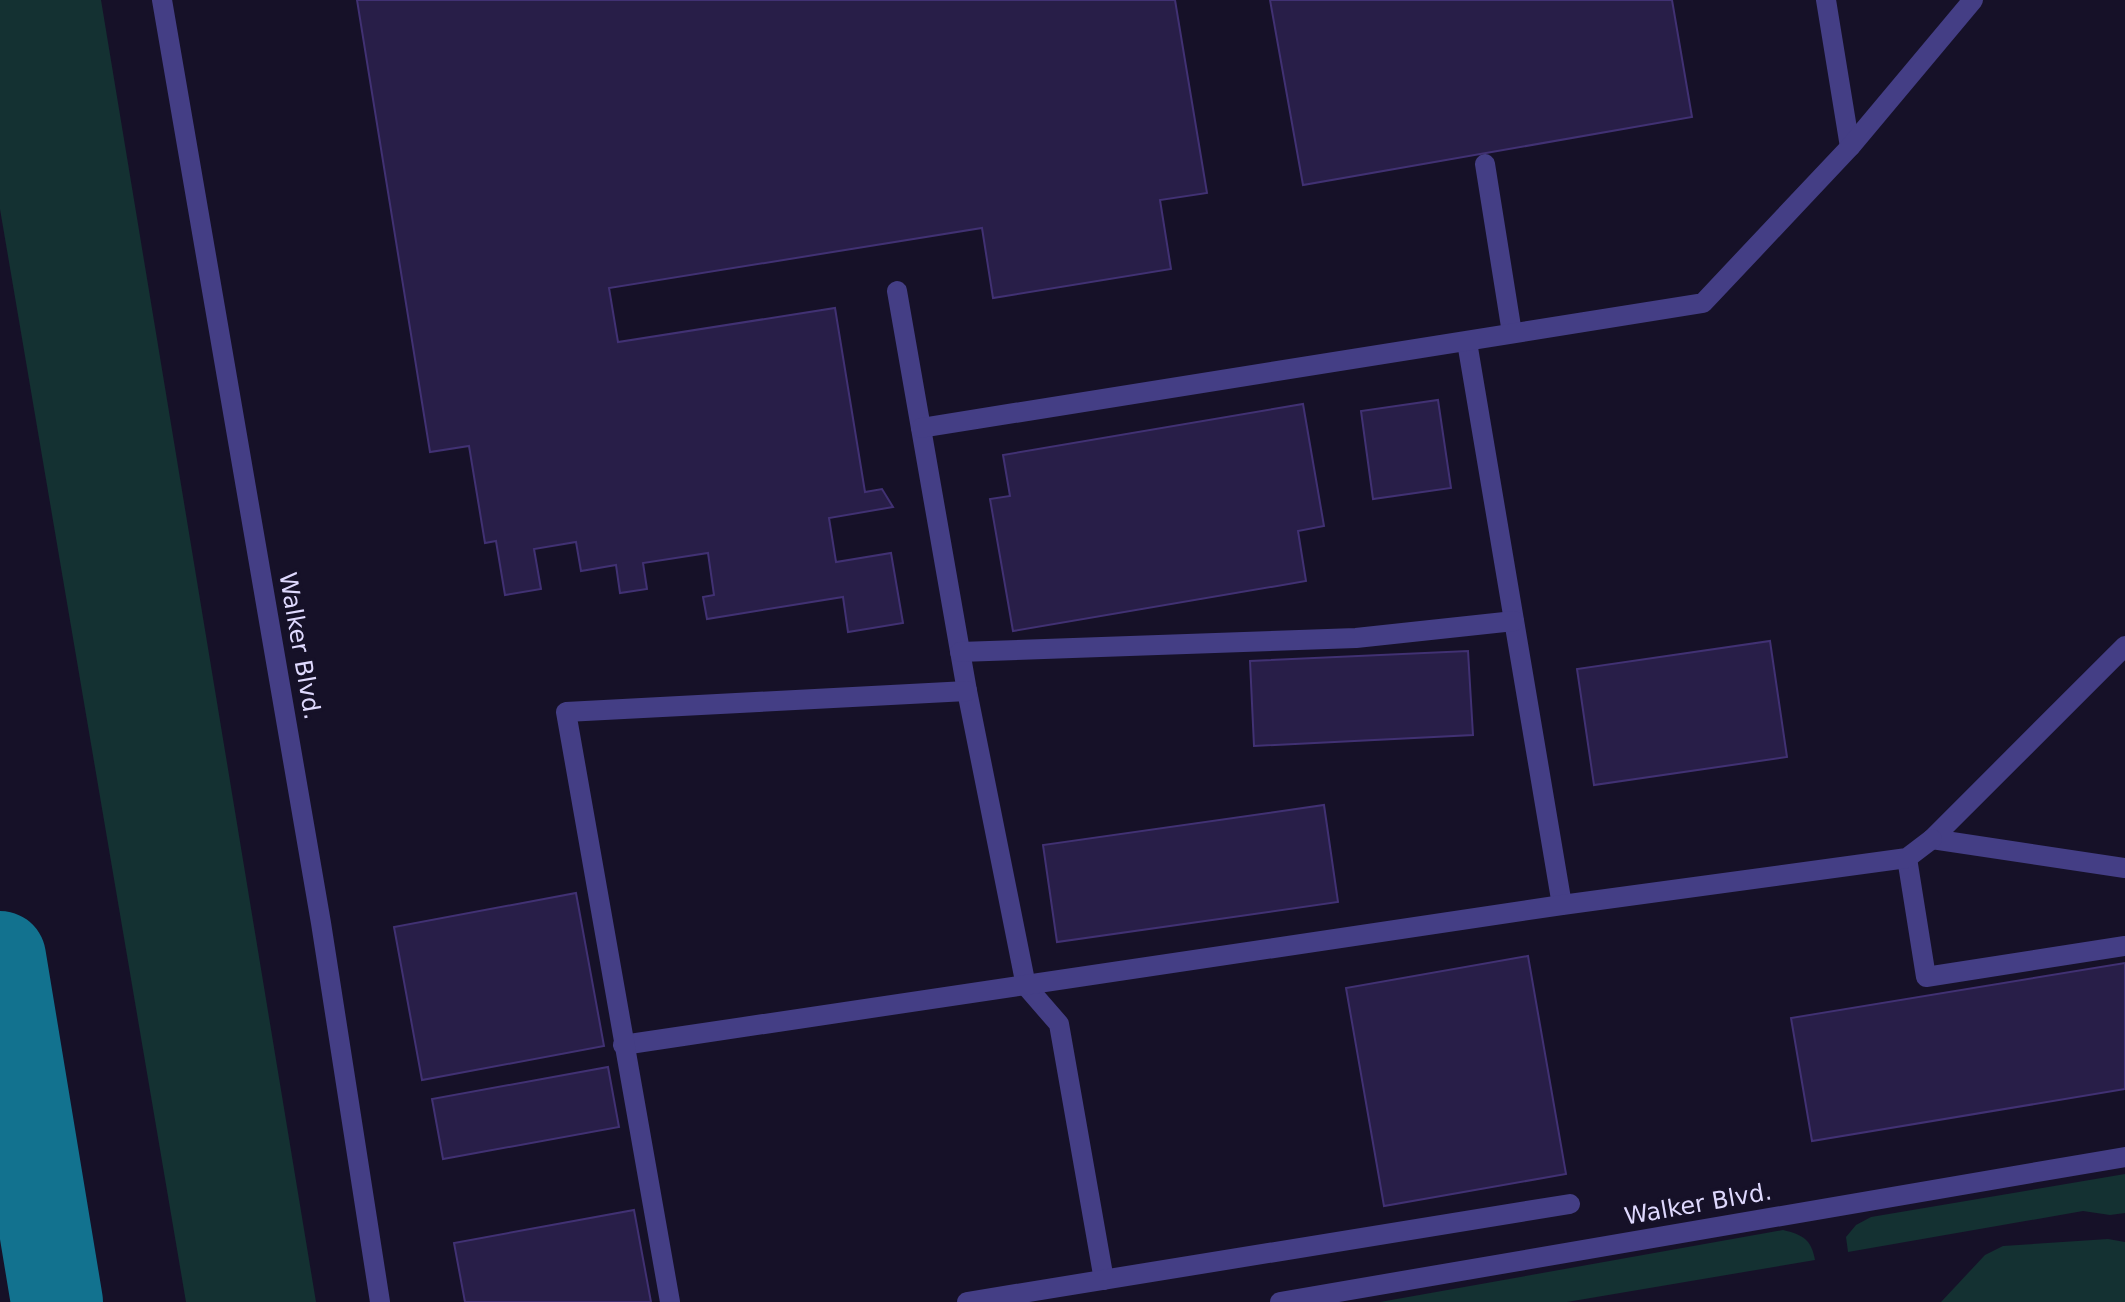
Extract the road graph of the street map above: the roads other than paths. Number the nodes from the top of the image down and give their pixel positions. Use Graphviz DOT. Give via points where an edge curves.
graph roads {
  1 [pos="162,0"];
  2 [pos="1826,0"];
  3 [pos="1973,0"];
  4 [pos="1850,147"];
  5 [pos="1485,164"];
  6 [pos="897,291"];
  7 [pos="1512,333"];
  8 [pos="1467,342"];
  9 [pos="921,428"];
  10 [pos="1514,621"];
  11 [pos="2125,646"];
  12 [pos="960,652"];
  13 [pos="967,691"];
  14 [pos="1932,839"];
  15 [pos="1907,858"];
  16 [pos="2125,868"];
  17 [pos="1562,905"];
  18 [pos="2125,946"];
  19 [pos="1026,986"];
  20 [pos="623,1045"];
  21 [pos="2125,1157"];
  22 [pos="1570,1204"];
  23 [pos="1104,1280"];
  24 [pos="380,1302"];
  25 [pos="670,1302"];
  26 [pos="967,1302"];
  27 [pos="1280,1302"];
  1 -- 24 [label="lane, Walker Blvd." via="321,923"];
  2 -- 4 [label="lane"];
  3 -- 4 [label="lane"];
  4 -- 7 [label="lane" via="1703,303"];
  5 -- 7 [label="lane"];
  6 -- 9 [label="lane"];
  7 -- 8 [label="lane"];
  8 -- 9 [label="lane"];
  8 -- 10 [label="lane"];
  9 -- 12 [label="lane"];
  10 -- 12 [label="lane" via="1356,638"];
  10 -- 17 [label="lane"];
  11 -- 14 [label="lane"];
  12 -- 13 [label="lane"];
  13 -- 19 [label="lane"];
  13 -- 20 [label="lane" via="566,712"];
  14 -- 15 [label="lane"];
  14 -- 16 [label="lane"];
  15 -- 17 [label="lane"];
  15 -- 18 [label="lane" via="1926,977"];
  17 -- 19 [label="lane"];
  19 -- 20 [label="lane"];
  19 -- 23 [label="lane" via="1059,1024"];
  20 -- 25 [label="lane"];
  21 -- 27 [label="lane, Walker Blvd."];
  22 -- 23 [label="lane"];
  23 -- 26 [label="lane"];
}
